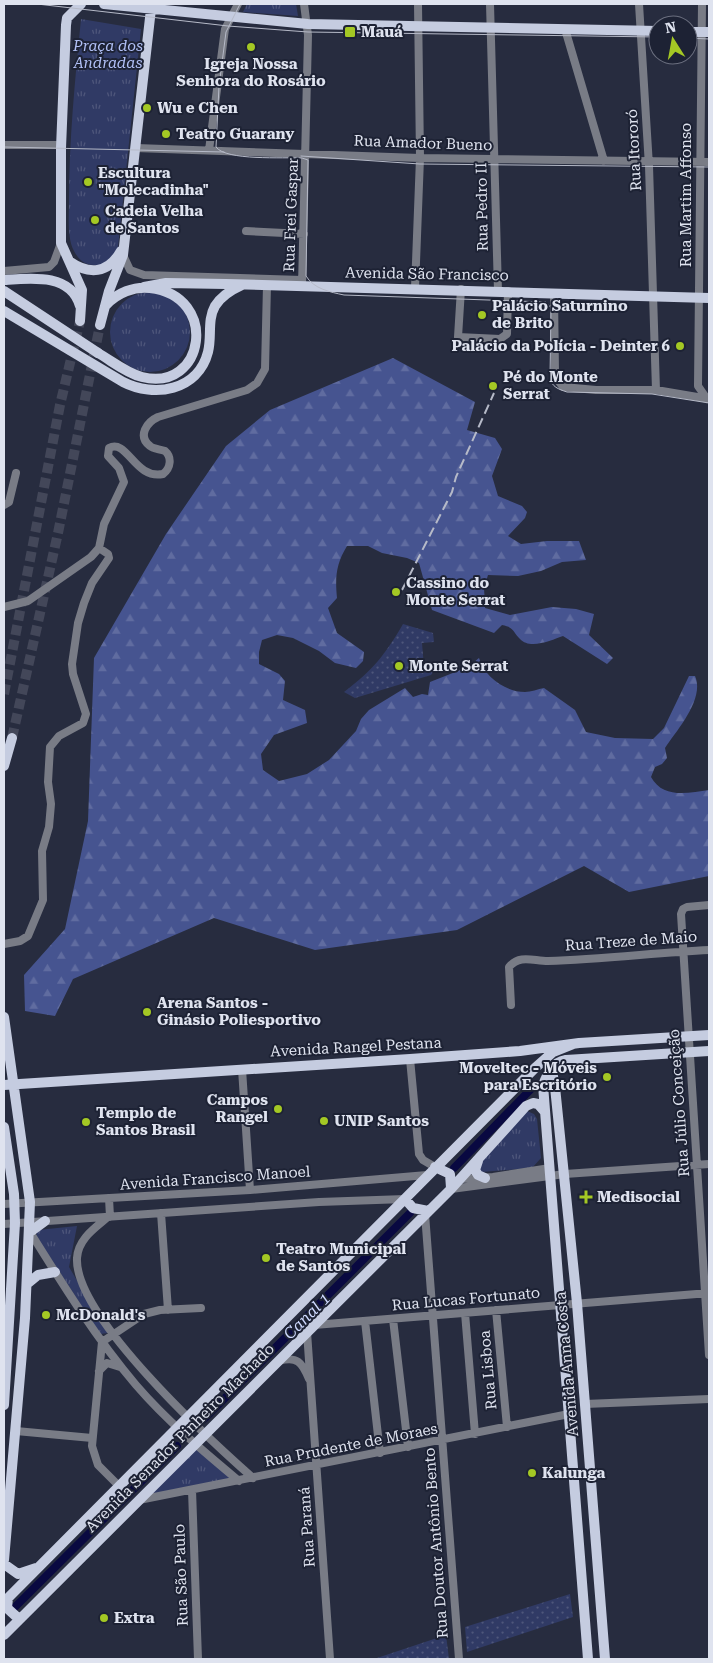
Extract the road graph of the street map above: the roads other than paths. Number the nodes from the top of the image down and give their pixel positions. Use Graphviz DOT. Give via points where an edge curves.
graph roads {
  1 [pos="81,4"];
  2 [pos="104,4"];
  3 [pos="238,4"];
  4 [pos="304,4"];
  5 [pos="418,4"];
  6 [pos="490,4"];
  7 [pos="639,4"];
  8 [pos="702,4"];
  9 [pos="132,5"];
  10 [pos="151,9"];
  11 [pos="230,18"];
  12 [pos="308,24"];
  13 [pos="420,26"];
  14 [pos="491,28"];
  15 [pos="565,29"];
  16 [pos="641,31"];
  17 [pos="648,31"];
  18 [pos="705,32"];
  19 [pos="4,145"];
  20 [pos="61,145"];
  21 [pos="136,148"];
  22 [pos="209,150"];
  23 [pos="306,153"];
  24 [pos="420,158"];
  25 [pos="648,159"];
  26 [pos="495,160"];
  27 [pos="604,161"];
  28 [pos="700,161"];
  29 [pos="709,162"];
  30 [pos="246,231"];
  31 [pos="304,234"];
  32 [pos="61,242"];
  33 [pos="123,251"];
  34 [pos="66,259"];
  35 [pos="4,272"];
  36 [pos="4,280"];
  37 [pos="302,283"];
  38 [pos="243,284"];
  39 [pos="267,285"];
  40 [pos="144,287"];
  41 [pos="415,288"];
  42 [pos="461,290"];
  43 [pos="4,291"];
  44 [pos="503,291"];
  45 [pos="554,293"];
  46 [pos="654,295"];
  47 [pos="704,298"];
  48 [pos="104,307"];
  49 [pos="81,310"];
  50 [pos="4,311"];
  51 [pos="80,321"];
  52 [pos="100,325"];
  53 [pos="698,386"];
  54 [pos="656,390"];
  55 [pos="690,396"];
  56 [pos="708,399"];
  57 [pos="16,473"];
  58 [pos="4,505"];
  59 [pos="99,548"];
  60 [pos="4,607"];
  61 [pos="12,738"];
  62 [pos="4,766"];
  63 [pos="709,905"];
  64 [pos="4,944"];
  65 [pos="709,950"];
  66 [pos="684,951"];
  67 [pos="511,1005"];
  68 [pos="4,1017"];
  69 [pos="709,1035"];
  70 [pos="689,1036"];
  71 [pos="573,1044"];
  72 [pos="520,1051"];
  73 [pos="709,1051"];
  74 [pos="690,1052"];
  75 [pos="545,1058"];
  76 [pos="410,1059"];
  77 [pos="535,1068"];
  78 [pos="552,1068"];
  79 [pos="242,1069"];
  80 [pos="9,1084"];
  81 [pos="545,1112"];
  82 [pos="4,1127"];
  83 [pos="480,1159"];
  84 [pos="697,1164"];
  85 [pos="709,1164"];
  86 [pos="435,1167"];
  87 [pos="550,1172"];
  88 [pos="565,1174"];
  89 [pos="427,1175"];
  90 [pos="485,1178"];
  91 [pos="454,1183"];
  92 [pos="250,1190"];
  93 [pos="405,1199"];
  94 [pos="15,1200"];
  95 [pos="109,1200"];
  96 [pos="30,1202"];
  97 [pos="4,1204"];
  98 [pos="161,1213"];
  99 [pos="426,1213"];
  100 [pos="109,1215"];
  101 [pos="45,1221"];
  102 [pos="4,1224"];
  103 [pos="25,1225"];
  104 [pos="55,1272"];
  105 [pos="27,1284"];
  106 [pos="707,1293"];
  107 [pos="577,1303"];
  108 [pos="560,1305"];
  109 [pos="201,1308"];
  110 [pos="168,1310"];
  111 [pos="496,1310"];
  112 [pos="465,1313"];
  113 [pos="433,1315"];
  114 [pos="393,1319"];
  115 [pos="365,1321"];
  116 [pos="311,1329"];
  117 [pos="114,1333"];
  118 [pos="102,1342"];
  119 [pos="709,1355"];
  120 [pos="277,1362"];
  121 [pos="124,1369"];
  122 [pos="99,1371"];
  123 [pos="311,1385"];
  124 [pos="709,1399"];
  125 [pos="585,1404"];
  126 [pos="4,1405"];
  127 [pos="569,1414"];
  128 [pos="188,1418"];
  129 [pos="178,1427"];
  130 [pos="506,1427"];
  131 [pos="16,1431"];
  132 [pos="475,1434"];
  133 [pos="204,1435"];
  134 [pos="92,1438"];
  135 [pos="442,1440"];
  136 [pos="194,1444"];
  137 [pos="408,1447"];
  138 [pos="380,1453"];
  139 [pos="317,1466"];
  140 [pos="253,1478"];
  141 [pos="239,1481"];
  142 [pos="119,1486"];
  143 [pos="192,1490"];
  144 [pos="137,1501"];
  145 [pos="4,1560"];
  146 [pos="4,1564"];
  147 [pos="39,1567"];
  148 [pos="6,1600"];
  149 [pos="19,1620"];
  150 [pos="4,1635"];
  151 [pos="198,1659"];
  152 [pos="330,1659"];
  153 [pos="459,1659"];
  154 [pos="588,1659"];
  155 [pos="605,1659"];
  1 -- 20 [label="main road" via="67,18 66,25"];
  2 -- 9 [label="main road"];
  3 -- 11 [label="street"];
  4 -- 12 [label="street, Rua Frei Gaspar"];
  5 -- 13 [label="street"];
  6 -- 14 [label="street, Rua Pedro II"];
  7 -- 16 [label="street, Rua Itororó"];
  8 -- 18 [label="street, Rua Martim Affonso"];
  9 -- 10 [label="main road"];
  10 -- 11 [label="main road"];
  10 -- 21 [label="main road"];
  11 -- 12 [label="main road"];
  11 -- 22 [label="street" via="225,29"];
  12 -- 13 [label="main road"];
  12 -- 23 [label="street, Rua Frei Gaspar"];
  13 -- 14 [label="main road"];
  13 -- 24 [label="street"];
  14 -- 15 [label="main road"];
  14 -- 26 [label="street, Rua Pedro II"];
  15 -- 16 [label="main road"];
  15 -- 27 [label="street"];
  16 -- 17 [label="main road"];
  16 -- 25 [label="street, Rua Itororó"];
  18 -- 28 [label="street, Rua Martim Affonso"];
  19 -- 20 [label="street"];
  20 -- 32 [label="main road"];
  21 -- 22 [label="street, Rua Amador Bueno"];
  21 -- 33 [label="main road"];
  22 -- 23 [label="street, Rua Amador Bueno"];
  23 -- 24 [label="street, Rua Amador Bueno"];
  23 -- 31 [label="street, Rua Frei Gaspar"];
  24 -- 26 [label="street, Rua Amador Bueno"];
  24 -- 41 [label="street"];
  25 -- 27 [label="street, Rua Amador Bueno"];
  25 -- 28 [label="street, Rua Amador Bueno"];
  25 -- 46 [label="street, Rua Itororó"];
  26 -- 27 [label="street, Rua Amador Bueno"];
  26 -- 44 [label="street, Rua Pedro II"];
  28 -- 29 [label="street, Rua Amador Bueno"];
  28 -- 47 [label="street, Rua Martim Affonso"];
  30 -- 31 [label="street"];
  31 -- 37 [label="street, Rua Frei Gaspar"];
  32 -- 34 [label="main road"];
  32 -- 35 [label="street" via="49,267"];
  33 -- 34 [label="main road" via="112,264 99,271 86,270"];
  33 -- 37 [label="street, Avenida São Francisco" via="130,270 144,275"];
  33 -- 48 [label="main road"];
  34 -- 49 [label="main road" via="81,286"];
  36 -- 49 [label="main road" via="60,282 72,291"];
  37 -- 39 [label="main road, Avenida São Francisco"];
  37 -- 41 [label="main road, Avenida São Francisco"];
  38 -- 39 [label="main road, Avenida São Francisco"];
  38 -- 40 [label="main road, Avenida São Francisco" via="174,283"];
  38 -- 50 [label="main road" via="215,306 208,354 198,371 185,383 166,390 144,390 123,382"];
  39 -- 59 [label="street" via="265,368 257,383 251,388 148,423 144,432 146,441 151,447 165,451 169,458 163,474 148,473 135,464 122,447 109,448 108,456 119,468 124,482 104,524"];
  40 -- 43 [label="main road, bridge" via="170,293 187,306 196,326 197,343 191,358 174,373 150,378 133,374"];
  40 -- 48 [label="main road, Avenida São Francisco" via="120,293"];
  41 -- 42 [label="main road, Avenida São Francisco"];
  42 -- 44 [label="main road, Avenida São Francisco"];
  42 -- 44 [label="street, Rua Pedro II" via="458,337 500,339 507,334"];
  44 -- 45 [label="main road, Avenida São Francisco"];
  45 -- 46 [label="main road, Avenida São Francisco"];
  45 -- 54 [label="street" via="555,374 560,384 570,388"];
  46 -- 47 [label="main road, Avenida São Francisco"];
  46 -- 54 [label="street, Rua Itororó"];
  47 -- 53 [label="street, Rua Martim Affonso"];
  48 -- 52 [label="main road"];
  49 -- 51 [label="main road"];
  53 -- 55 [label="street"];
  53 -- 56 [label="street"];
  54 -- 55 [label="street"];
  55 -- 56 [label="street"];
  57 -- 58 [label="street" via="9,502"];
  59 -- 60 [label="street" via="92,558 28,601"];
  59 -- 64 [label="street" via="109,558 92,583 84,603 72,664 86,714 83,723 59,736 50,747 48,782 51,804 42,851 43,900 28,936"];
  61 -- 62 [label="main road"];
  63 -- 66 [label="street, Rua Júlio Conceição" via="682,909"];
  65 -- 66 [label="street, Rua Treze de Maio"];
  66 -- 67 [label="street, Rua Treze de Maio" via="555,961 521,958 509,967"];
  66 -- 70 [label="street, Rua Júlio Conceição"];
  68 -- 80 [label="main road"];
  69 -- 70 [label="main road, Avenida Rangel Pestana"];
  70 -- 71 [label="main road, Avenida Rangel Pestana"];
  70 -- 74 [label="street, Rua Júlio Conceição"];
  71 -- 72 [label="main road, Avenida Rangel Pestana"];
  71 -- 75 [label="main road, Avenida Senador Pinheiro Machado"];
  72 -- 75 [label="main road"];
  72 -- 76 [label="main road, Avenida Rangel Pestana"];
  73 -- 74 [label="main road"];
  74 -- 78 [label="main road"];
  74 -- 84 [label="street, Rua Júlio Conceição"];
  75 -- 77 [label="main road, Avenida Senador Pinheiro Machado"];
  75 -- 78 [label="main road"];
  76 -- 79 [label="main road, Avenida Rangel Pestana"];
  76 -- 86 [label="street" via="419,1154"];
  77 -- 78 [label="main road"];
  77 -- 86 [label="main road, Avenida Senador Pinheiro Machado"];
  78 -- 81 [label="main road, Avenida Anna Costa" via="543,1085"];
  78 -- 88 [label="main road, Avenida Anna Costa"];
  79 -- 80 [label="main road, Avenida Rangel Pestana"];
  79 -- 92 [label="street"];
  80 -- 96 [label="main road"];
  81 -- 83 [label="main road, Avenida Senador Pinheiro Machado" via="538,1104 528,1105"];
  81 -- 87 [label="main road, Avenida Anna Costa"];
  82 -- 94 [label="main road"];
  83 -- 90 [label="main road" via="475,1170"];
  83 -- 91 [label="main road, Avenida Senador Pinheiro Machado"];
  84 -- 85 [label="street"];
  84 -- 88 [label="street"];
  84 -- 106 [label="street, Rua Júlio Conceição"];
  86 -- 89 [label="main road, Avenida Senador Pinheiro Machado"];
  86 -- 91 [label="main road" via="447,1171"];
  87 -- 88 [label="street"];
  87 -- 90 [label="street"];
  87 -- 91 [label="street"];
  87 -- 108 [label="main road, Avenida Anna Costa"];
  88 -- 107 [label="main road, Avenida Anna Costa"];
  89 -- 92 [label="street, Avenida Francisco Manoel"];
  89 -- 93 [label="main road, Avenida Senador Pinheiro Machado"];
  90 -- 91 [label="street"];
  91 -- 99 [label="main road, Avenida Senador Pinheiro Machado"];
  92 -- 95 [label="street, Avenida Francisco Manoel"];
  93 -- 98 [label="street, Avenida Francisco Manoel"];
  93 -- 99 [label="main road" via="413,1208"];
  93 -- 128 [label="main road, Avenida Senador Pinheiro Machado"];
  94 -- 96 [label="street, Avenida Francisco Manoel"];
  94 -- 97 [label="street, Avenida Francisco Manoel"];
  94 -- 103 [label="main road"];
  95 -- 96 [label="street, Avenida Francisco Manoel"];
  95 -- 100 [label="street"];
  96 -- 103 [label="main road"];
  98 -- 100 [label="street, Avenida Francisco Manoel"];
  98 -- 110 [label="street"];
  99 -- 113 [label="street, Rua Doutor Antônio Bento"];
  99 -- 116 [label="main road, Avenida Senador Pinheiro Machado"];
  100 -- 101 [label="street, Avenida Francisco Manoel"];
  100 -- 117 [label="street" via="80,1246 78,1270 83,1288"];
  101 -- 103 [label="main road"];
  102 -- 103 [label="street"];
  103 -- 104 [label="street"];
  103 -- 105 [label="main road"];
  103 -- 126 [label="main road"];
  104 -- 105 [label="main road" via="38,1275"];
  104 -- 118 [label="street"];
  105 -- 131 [label="main road"];
  106 -- 107 [label="street, Rua Lucas Fortunato"];
  106 -- 119 [label="street, Rua Júlio Conceição"];
  107 -- 108 [label="street, Rua Lucas Fortunato"];
  107 -- 125 [label="main road, Avenida Anna Costa"];
  108 -- 111 [label="street, Rua Lucas Fortunato"];
  108 -- 127 [label="main road, Avenida Anna Costa"];
  109 -- 110 [label="street"];
  110 -- 117 [label="street" via="139,1315"];
  111 -- 112 [label="street, Rua Lucas Fortunato"];
  111 -- 130 [label="street, Rua Lisboa"];
  112 -- 113 [label="street, Rua Lucas Fortunato"];
  112 -- 132 [label="street"];
  113 -- 114 [label="street, Rua Lucas Fortunato"];
  113 -- 135 [label="street, Rua Doutor Antônio Bento"];
  114 -- 115 [label="street, Rua Lucas Fortunato"];
  114 -- 137 [label="street"];
  115 -- 116 [label="street, Rua Lucas Fortunato"];
  115 -- 138 [label="street"];
  116 -- 120 [label="main road, Avenida Senador Pinheiro Machado"];
  116 -- 123 [label="street, Rua Paraná"];
  117 -- 118 [label="street"];
  117 -- 128 [label="street" via="143,1371"];
  118 -- 121 [label="street"];
  118 -- 122 [label="street"];
  120 -- 123 [label="street" via="290,1358 297,1360"];
  120 -- 133 [label="main road, Avenida Senador Pinheiro Machado"];
  121 -- 122 [label="street" via="110,1363"];
  121 -- 129 [label="street"];
  122 -- 134 [label="street"];
  123 -- 139 [label="street, Rua Paraná"];
  124 -- 125 [label="street"];
  125 -- 155 [label="main road, Avenida Anna Costa"];
  127 -- 130 [label="street, Rua Prudente de Moraes"];
  127 -- 154 [label="main road, Avenida Anna Costa"];
  128 -- 129 [label="main road, Avenida Senador Pinheiro Machado"];
  128 -- 133 [label="street"];
  129 -- 136 [label="street"];
  129 -- 142 [label="main road, Avenida Senador Pinheiro Machado"];
  130 -- 132 [label="street, Rua Prudente de Moraes"];
  131 -- 134 [label="street"];
  131 -- 145 [label="main road"];
  132 -- 135 [label="street, Rua Prudente de Moraes"];
  133 -- 136 [label="main road, Avenida Senador Pinheiro Machado"];
  133 -- 140 [label="street"];
  134 -- 142 [label="street" via="98,1465"];
  135 -- 137 [label="street, Rua Prudente de Moraes"];
  135 -- 153 [label="street, Rua Doutor Antônio Bento"];
  136 -- 141 [label="street"];
  136 -- 144 [label="main road, Avenida Senador Pinheiro Machado"];
  137 -- 138 [label="street, Rua Prudente de Moraes"];
  138 -- 139 [label="street, Rua Prudente de Moraes"];
  139 -- 140 [label="street, Rua Prudente de Moraes"];
  139 -- 152 [label="street, Rua Paraná"];
  140 -- 141 [label="street, Rua Prudente de Moraes"];
  141 -- 143 [label="street, Rua Prudente de Moraes"];
  142 -- 147 [label="main road, Avenida Senador Pinheiro Machado"];
  143 -- 144 [label="street, Rua Prudente de Moraes"];
  143 -- 151 [label="street, Rua São Paulo"];
  144 -- 149 [label="main road, Avenida Senador Pinheiro Machado"];
  146 -- 147 [label="main road" via="18,1574"];
  147 -- 148 [label="main road, Avenida Senador Pinheiro Machado"];
  148 -- 149 [label="main road" via="7,1608"];
  149 -- 150 [label="main road, Avenida Senador Pinheiro Machado"];
}
